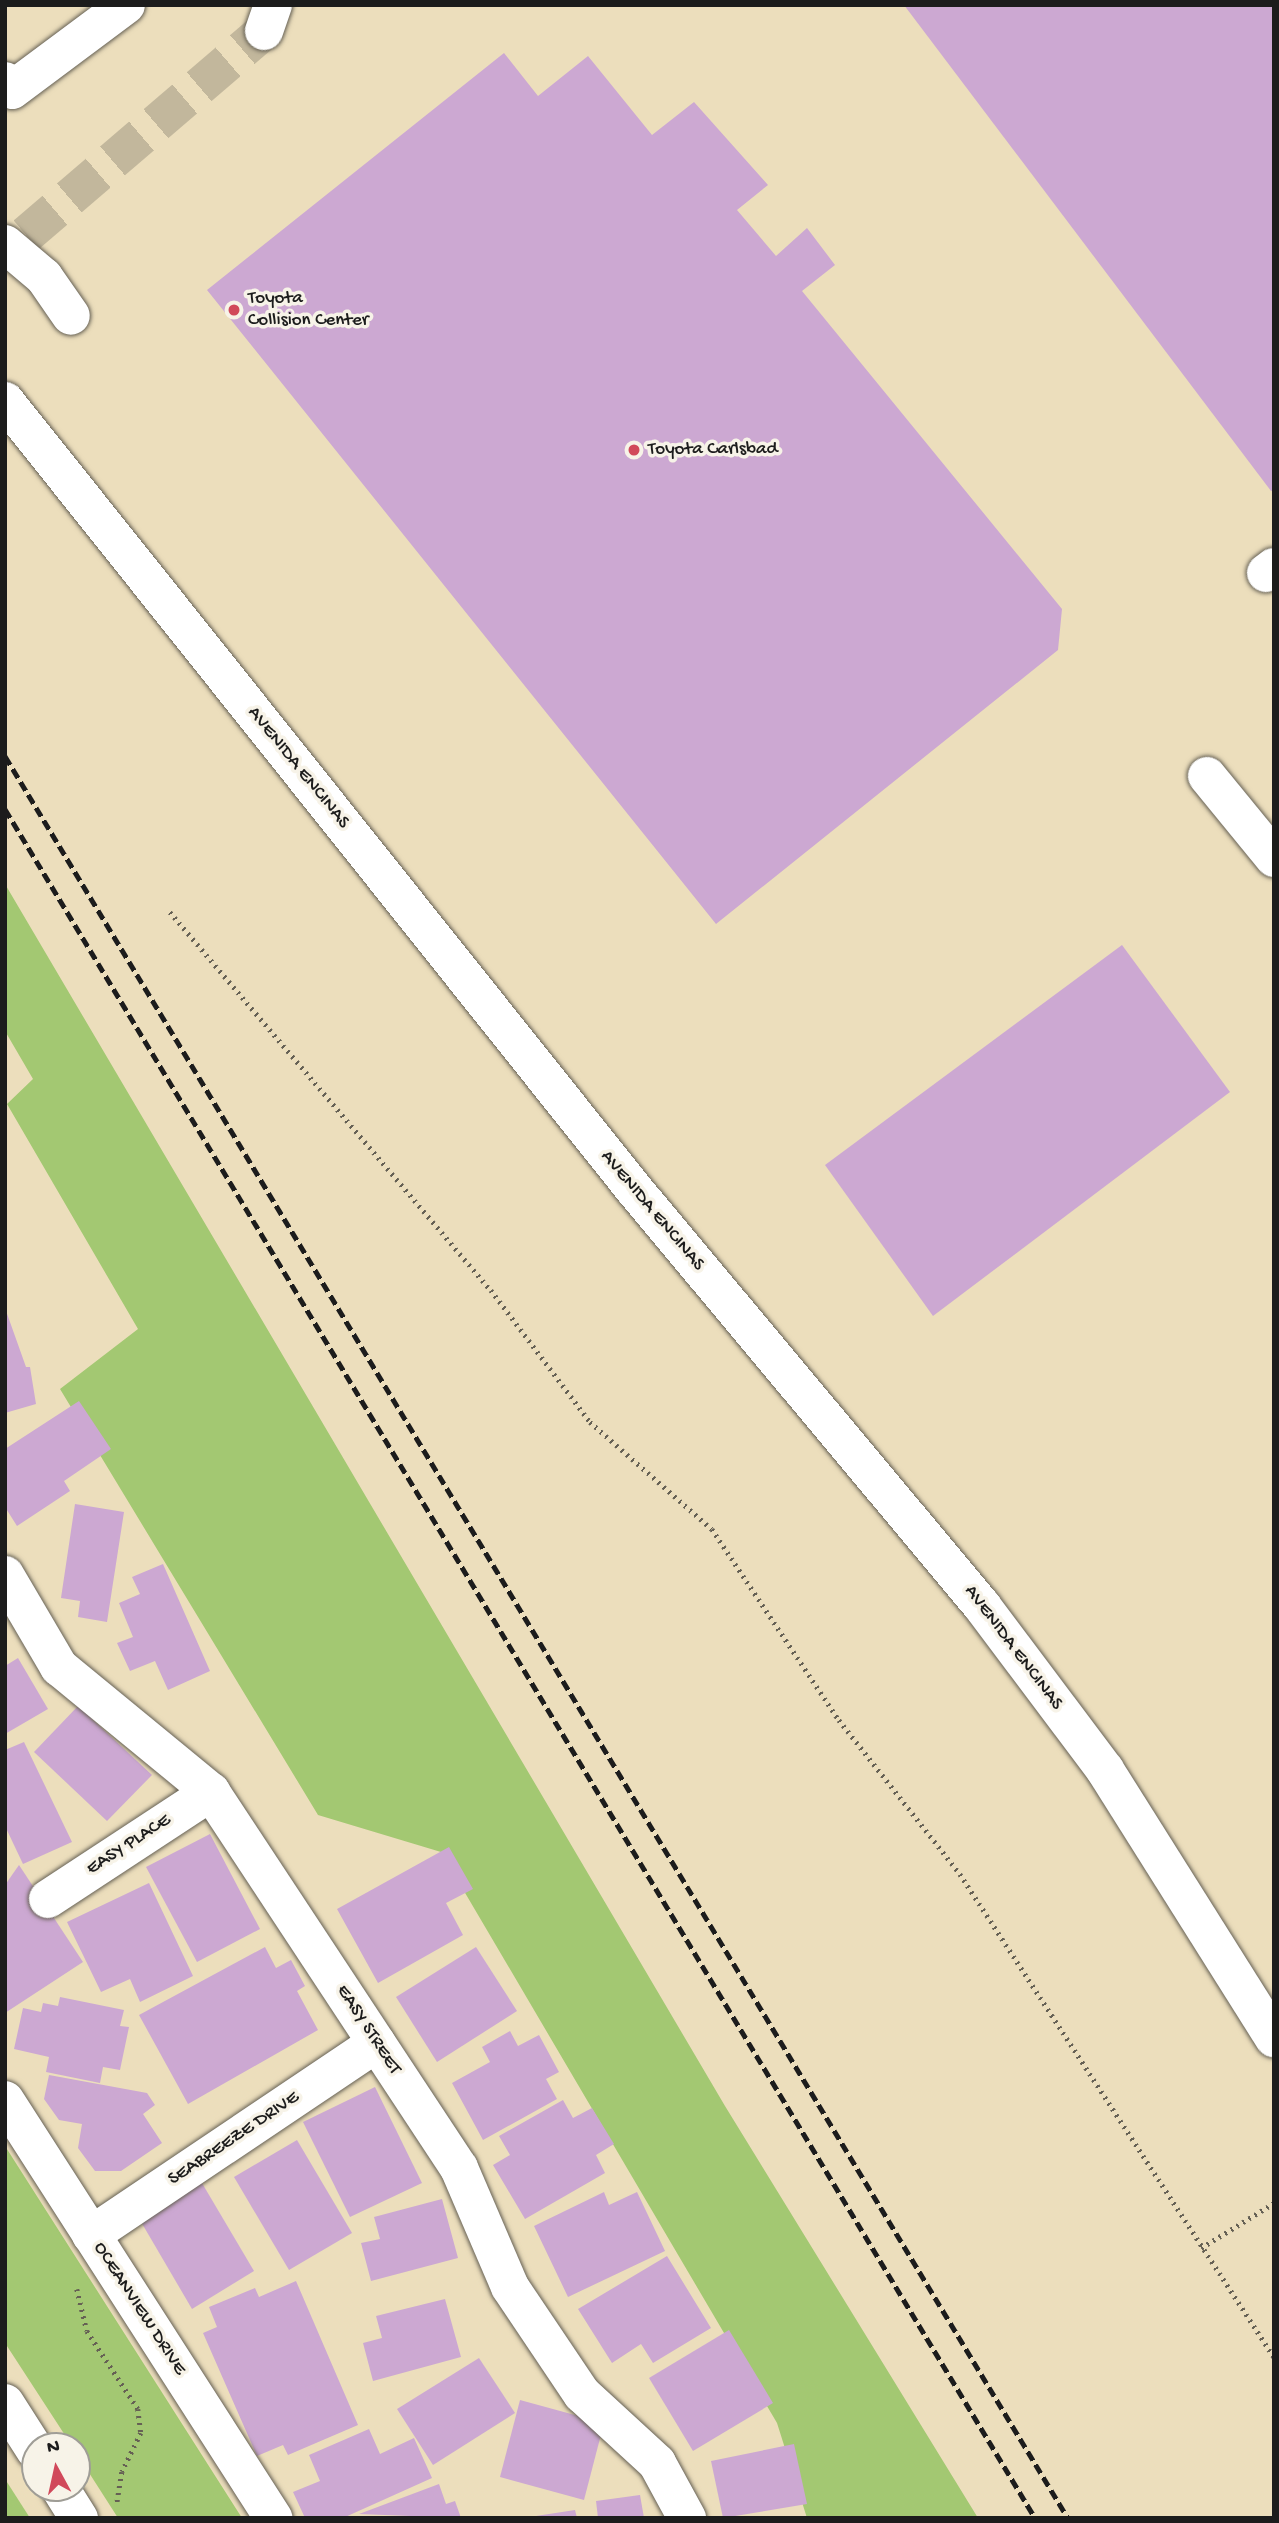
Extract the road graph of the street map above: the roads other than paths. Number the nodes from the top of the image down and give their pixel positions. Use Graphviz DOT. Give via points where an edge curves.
graph roads {
  1 [pos="126,5"];
  2 [pos="5,80"];
  3 [pos="14,242"];
  4 [pos="71,316"];
  5 [pos="5,401"];
  6 [pos="1207,776"];
  7 [pos="1274,858"];
  8 [pos="5,1575"];
  9 [pos="211,1792"];
  10 [pos="48,1899"];
  11 [pos="1274,2038"];
  12 [pos="377,2043"];
  13 [pos="5,2099"];
  14 [pos="91,2235"];
  15 [pos="5,2403"];
  16 [pos="24,2432"];
  17 [pos="69,2502"];
  18 [pos="79,2518"];
  19 [pos="274,2518"];
  20 [pos="687,2518"];
  1 -- 2 [label="street" via="12,90"];
  3 -- 4 [label="street"];
  5 -- 11 [label="street, AVENIDA ENCINAS" via="625,1179 982,1605 1105,1770"];
  6 -- 7 [label="street"];
  8 -- 9 [label="street, EASY STREET" via="59,1667"];
  9 -- 10 [label="street, EASY PLACE"];
  9 -- 12 [label="street, EASY STREET"];
  12 -- 14 [label="street, SEABREEZE DRIVE"];
  12 -- 20 [label="street, EASY STREET" via="459,2168 510,2287 582,2394 657,2463"];
  13 -- 14 [label="street, OCEANVIEW DRIVE"];
  14 -- 19 [label="street, OCEANVIEW DRIVE"];
  15 -- 16 [label="street"];
  17 -- 18 [label="street"];
}
